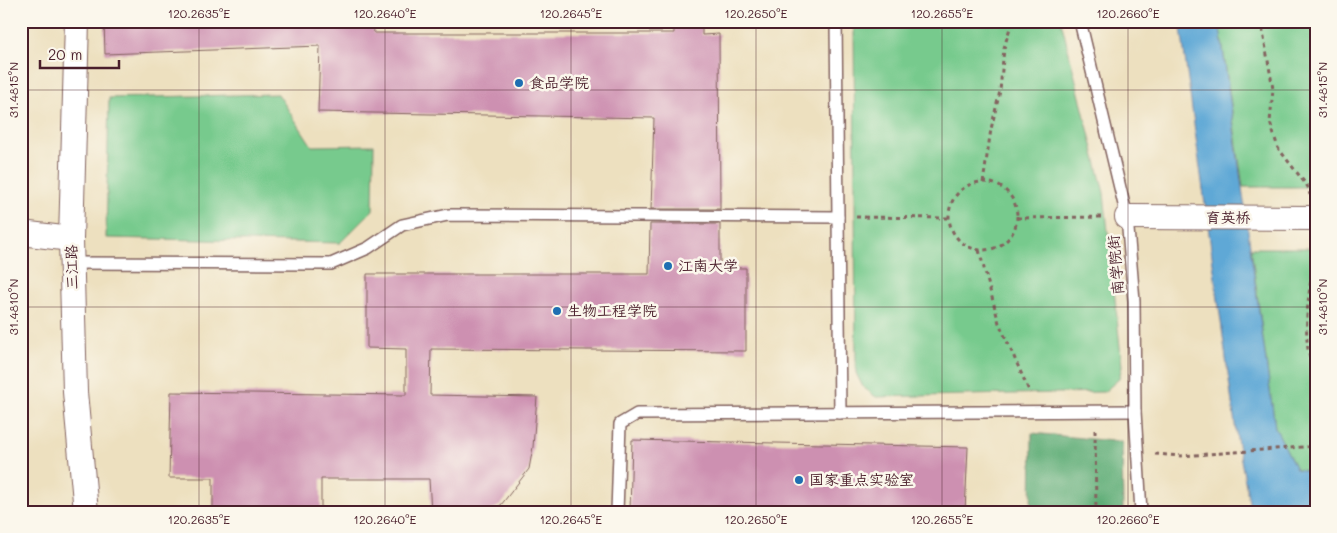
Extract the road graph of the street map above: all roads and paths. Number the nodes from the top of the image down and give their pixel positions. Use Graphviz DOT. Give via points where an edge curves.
graph roads {
  1 [pos="77,21"];
  2 [pos="836,21"];
  3 [pos="1012,21"];
  4 [pos="1080,21"];
  5 [pos="1261,21"];
  6 [pos="983,183"];
  7 [pos="1313,207"];
  8 [pos="838,217"];
  9 [pos="1127,217"];
  10 [pos="949,218"];
  11 [pos="1017,218"];
  12 [pos="21,233"];
  13 [pos="1316,234"];
  14 [pos="71,239"];
  15 [pos="979,250"];
  16 [pos="72,263"];
  17 [pos="1316,380"];
  18 [pos="1039,412"];
  19 [pos="1095,412"];
  20 [pos="1135,412"];
  21 [pos="840,413"];
  22 [pos="1316,446"];
  23 [pos="1137,453"];
  24 [pos="86,512"];
  25 [pos="617,512"];
  26 [pos="1096,512"];
  27 [pos="1140,512"];
  1 -- 14 [label="street, 三江路"];
  2 -- 8 [label="lane"];
  3 -- 6 [label="path" via="1004,48 1000,91"];
  4 -- 9 [label="lane, 南学院街"];
  5 -- 7 [label="path" via="1274,89 1270,122 1278,148 1308,187"];
  6 -- 10 [label="path" via="964,189 956,197"];
  6 -- 11 [label="path" via="1003,189 1016,206"];
  7 -- 9 [label="street, 育英桥" via="1260,218"];
  8 -- 10 [label="path"];
  8 -- 16 [label="lane" via="448,215 402,225 368,248 331,264"];
  8 -- 21 [label="lane"];
  9 -- 11 [label="path"];
  9 -- 20 [label="lane, 南学院街" via="1134,301"];
  10 -- 15 [label="path" via="958,239"];
  11 -- 15 [label="path" via="1011,236 1005,242"];
  12 -- 14 [label="street"];
  13 -- 17 [label="path" via="1309,291 1308,349"];
  14 -- 16 [label="street, 三江路"];
  15 -- 18 [label="path" via="998,324"];
  16 -- 24 [label="street, 三江路" via="75,392"];
  18 -- 19 [label="lane"];
  18 -- 21 [label="lane"];
  19 -- 20 [label="lane"];
  19 -- 26 [label="path"];
  20 -- 23 [label="lane, 南学院街"];
  21 -- 25 [label="lane" via="637,414 620,424"];
  22 -- 23 [label="path" via="1181,456"];
  23 -- 27 [label="lane, 南学院街"];
}
